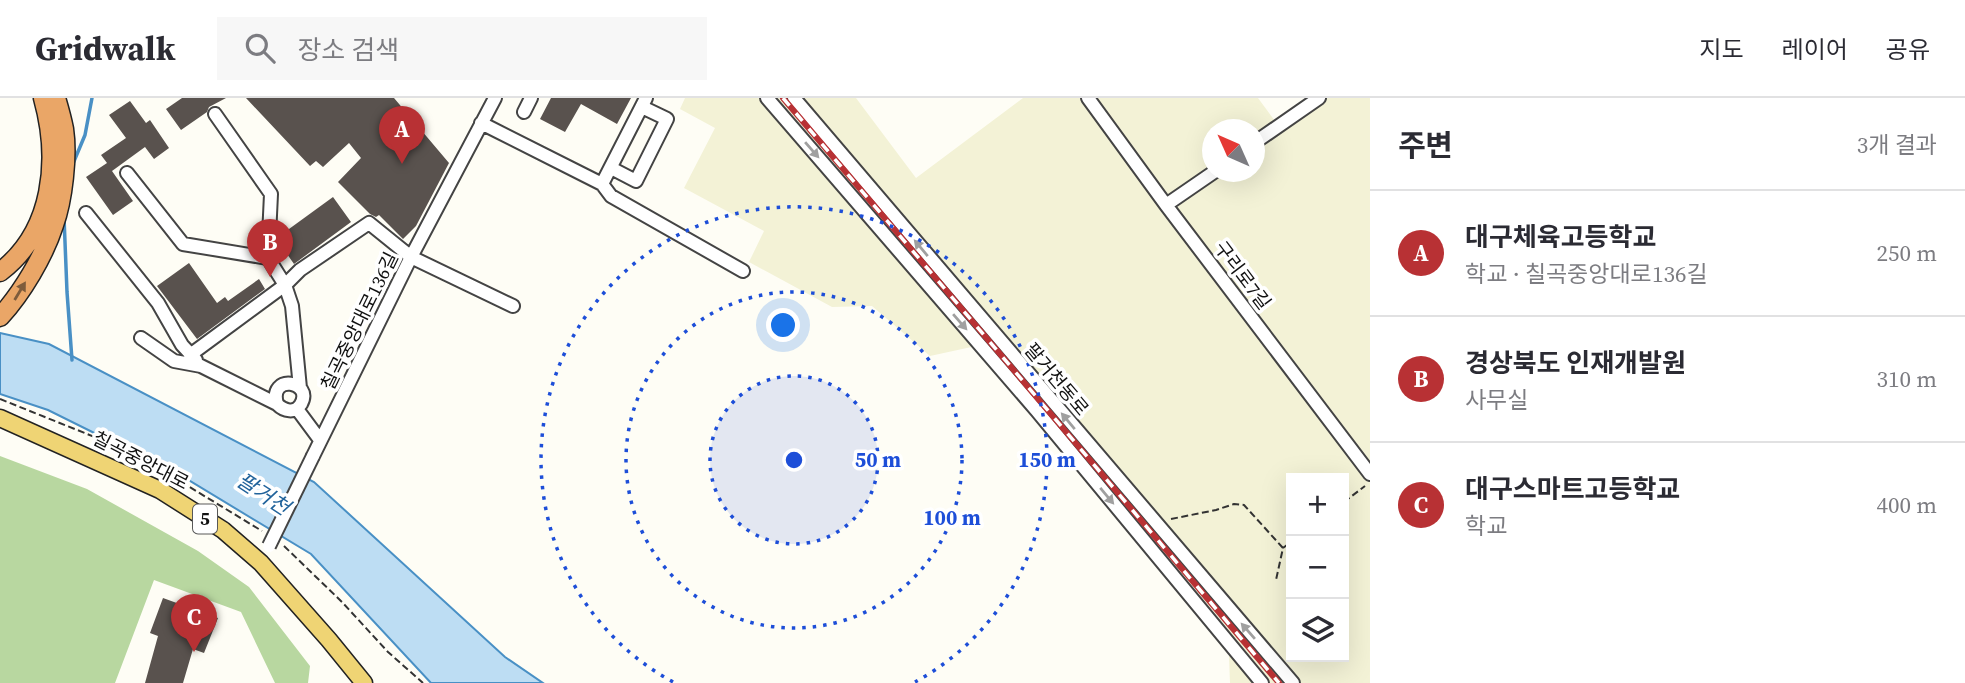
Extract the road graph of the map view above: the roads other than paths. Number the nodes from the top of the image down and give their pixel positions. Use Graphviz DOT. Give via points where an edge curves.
graph roads {
  1 [pos="43,98"];
  2 [pos="56,98"];
  3 [pos="531,98"];
  4 [pos="767,98"];
  5 [pos="794,98"];
  6 [pos="1088,98"];
  7 [pos="1319,98"];
  8 [pos="493,99"];
  9 [pos="644,102"];
  10 [pos="524,112"];
  11 [pos="215,114"];
  12 [pos="481,123"];
  13 [pos="1265,136"];
  14 [pos="611,168"];
  15 [pos="127,173"];
  16 [pos="1202,180"];
  17 [pos="602,184"];
  18 [pos="1166,205"];
  19 [pos="86,213"];
  20 [pos="411,257"];
  21 [pos="268,258"];
  22 [pos="743,271"];
  23 [pos="0,272"];
  24 [pos="285,285"];
  25 [pos="513,306"];
  26 [pos="0,317"];
  27 [pos="141,338"];
  28 [pos="190,355"];
  29 [pos="201,366"];
  30 [pos="300,388"];
  31 [pos="277,404"];
  32 [pos="297,409"];
  33 [pos="0,418"];
  34 [pos="320,440"];
  35 [pos="1370,474"];
  36 [pos="261,563"];
  37 [pos="364,683"];
  38 [pos="1262,683"];
  39 [pos="1293,683"];
  1 -- 23 [label="highway" via="51,154 46,202 23,252"];
  26 -- 2 [label="highway, one-way" via="16,300 55,225 64,167 64,130"];
  3 -- 10 [label="street"];
  4 -- 38 [label="street, 팔거천동로, one-way" via="1037,411"];
  39 -- 5 [label="street, 팔거천동로, one-way"];
  6 -- 18 [label="street, 구리로7길"];
  7 -- 13 [label="street"];
  8 -- 12 [label="street, 칠곡중앙대로136길"];
  9 -- 14 [label="street"];
  9 -- 14 [label="street" via="667,120 636,181"];
  11 -- 21 [label="street" via="271,194"];
  12 -- 17 [label="street"];
  12 -- 20 [label="street, 칠곡중앙대로136길"];
  14 -- 17 [label="street"];
  15 -- 21 [label="street" via="183,244"];
  16 -- 18 [label="street"];
  17 -- 22 [label="street" via="611,196"];
  18 -- 35 [label="street, 구리로7길"];
  19 -- 28 [label="street" via="158,303"];
  20 -- 24 [label="street" via="369,223"];
  20 -- 25 [label="street"];
  20 -- 34 [label="street, 칠곡중앙대로136길"];
  21 -- 24 [label="street"];
  24 -- 28 [label="street"];
  24 -- 30 [label="street" via="292,306"];
  27 -- 29 [label="street" via="174,361"];
  28 -- 29 [label="street"];
  29 -- 31 [label="street"];
  30 -- 31 [label="street" via="283,384 276,391"];
  30 -- 32 [label="street" via="303,401"];
  31 -- 32 [label="street" via="288,411"];
  32 -- 34 [label="street"];
  33 -- 36 [label="main road, 칠곡중앙대로 / 5" via="160,490 223,530"];
  34 -- 36 [label="street, 칠곡중앙대로136길, bridge"];
  36 -- 37 [label="main road, 칠곡중앙대로 / 5"];
}
